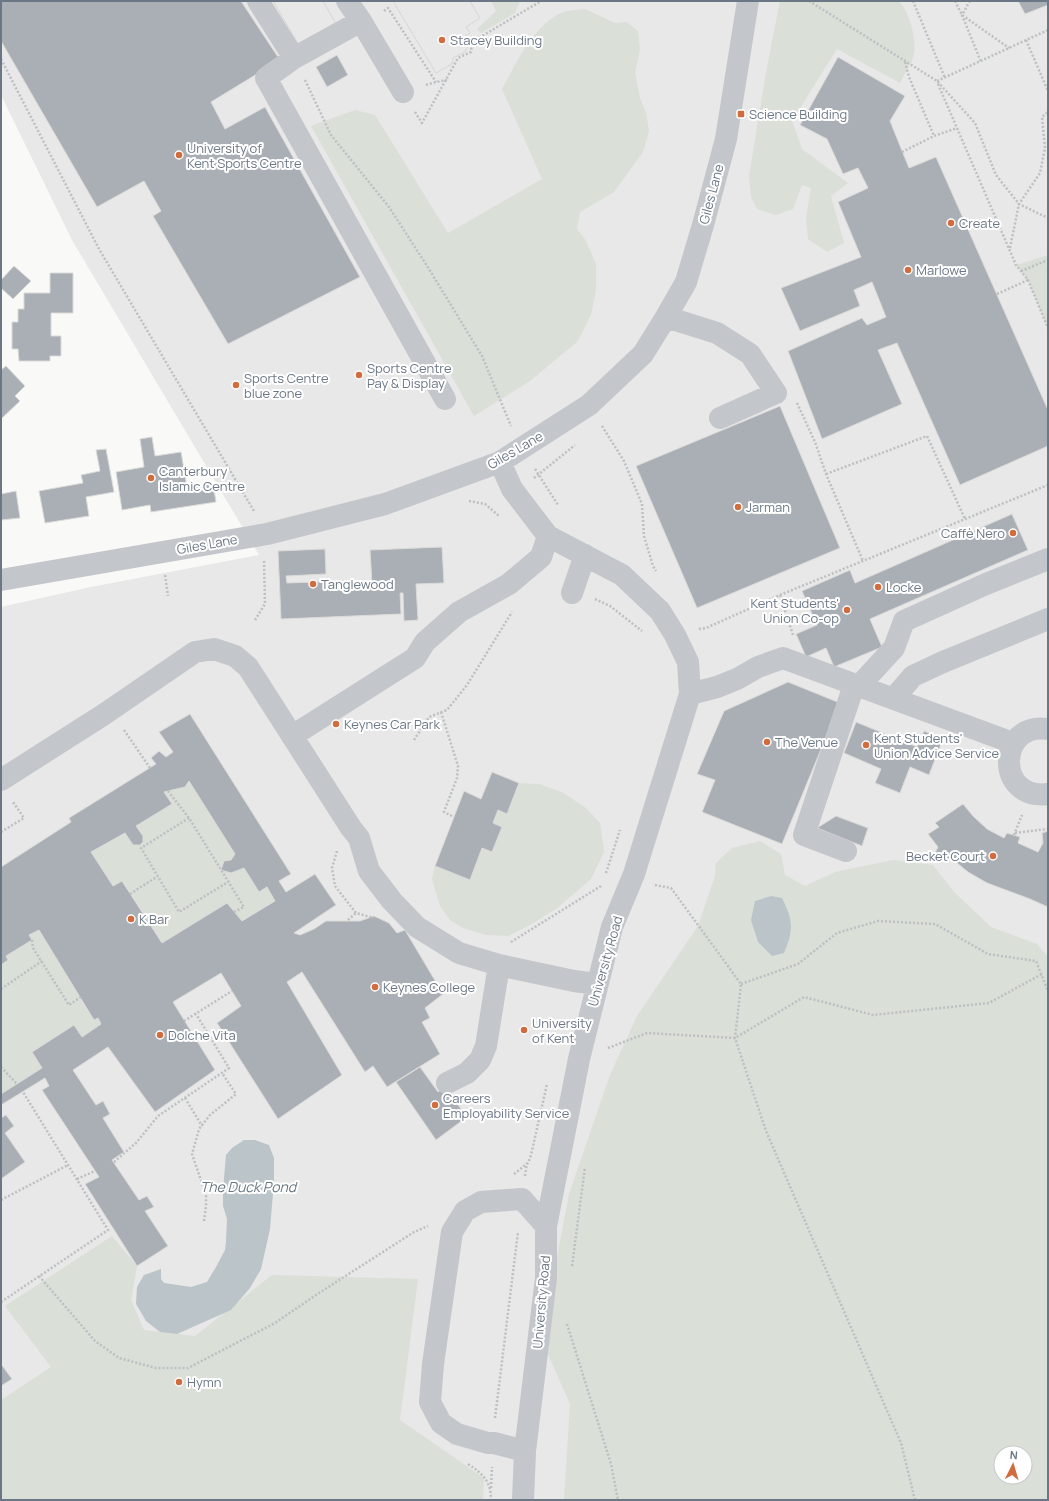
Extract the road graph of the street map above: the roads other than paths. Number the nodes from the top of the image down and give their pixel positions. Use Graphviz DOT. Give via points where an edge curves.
graph roads {
  1 [pos="258,1"];
  2 [pos="347,1"];
  3 [pos="748,1"];
  4 [pos="361,21"];
  5 [pos="294,58"];
  6 [pos="403,92"];
  7 [pos="666,317"];
  8 [pos="445,399"];
  9 [pos="720,418"];
  10 [pos="500,462"];
  11 [pos="548,536"];
  12 [pos="584,556"];
  13 [pos="1048,559"];
  14 [pos="1,580"];
  15 [pos="574,590"];
  16 [pos="1048,619"];
  17 [pos="856,685"];
  18 [pos="690,694"];
  19 [pos="894,699"];
  20 [pos="1048,729"];
  21 [pos="292,736"];
  22 [pos="1013,743"];
  23 [pos="5,788"];
  24 [pos="1048,794"];
  25 [pos="846,851"];
  26 [pos="495,964"];
  27 [pos="597,984"];
  28 [pos="448,1083"];
  29 [pos="546,1226"];
  30 [pos="525,1451"];
  31 [pos="523,1500"];
  1 -- 5 [label="street"];
  2 -- 4 [label="street"];
  3 -- 7 [label="street, Giles Lane" via="726,139 686,282"];
  4 -- 5 [label="street"];
  4 -- 6 [label="street"];
  5 -- 8 [label="street" via="266,78"];
  7 -- 9 [label="street" via="717,333 750,354 776,393"];
  7 -- 10 [label="street, Giles Lane" via="644,354 589,405"];
  10 -- 11 [label="street, University Road" via="512,489"];
  10 -- 14 [label="street, Giles Lane" via="385,504 267,534"];
  11 -- 12 [label="street, University Road"];
  11 -- 21 [label="street" via="541,557 509,584 460,612 425,642 415,658"];
  12 -- 15 [label="street"];
  12 -- 18 [label="street, University Road" via="622,576 660,611 688,662"];
  13 -- 17 [label="street" via="904,621 894,648"];
  16 -- 19 [label="street" via="913,676"];
  17 -- 18 [label="street" via="783,658 717,687"];
  17 -- 19 [label="street"];
  17 -- 25 [label="street" via="804,835"];
  18 -- 27 [label="street, University Road" via="634,874 612,927"];
  19 -- 22 [label="street"];
  20 -- 22 [label="street" via="1037,728 1027,731"];
  21 -- 23 [label="street" via="248,667 235,656 214,649 194,652"];
  21 -- 26 [label="street" via="359,838 369,871 392,901 417,927 459,953"];
  22 -- 24 [label="street" via="1008,763 1015,782 1032,793"];
  26 -- 27 [label="street"];
  26 -- 28 [label="street" via="486,1046 480,1060 467,1072"];
  27 -- 29 [label="street, University Road"];
  29 -- 30 [label="street, University Road" via="546,1278"];
  29 -- 30 [label="street" via="522,1199 481,1202 465,1211 452,1232 433,1364 430,1402 441,1423 457,1434 488,1444 494,1443"];
  30 -- 31 [label="street, University Road"];
}
